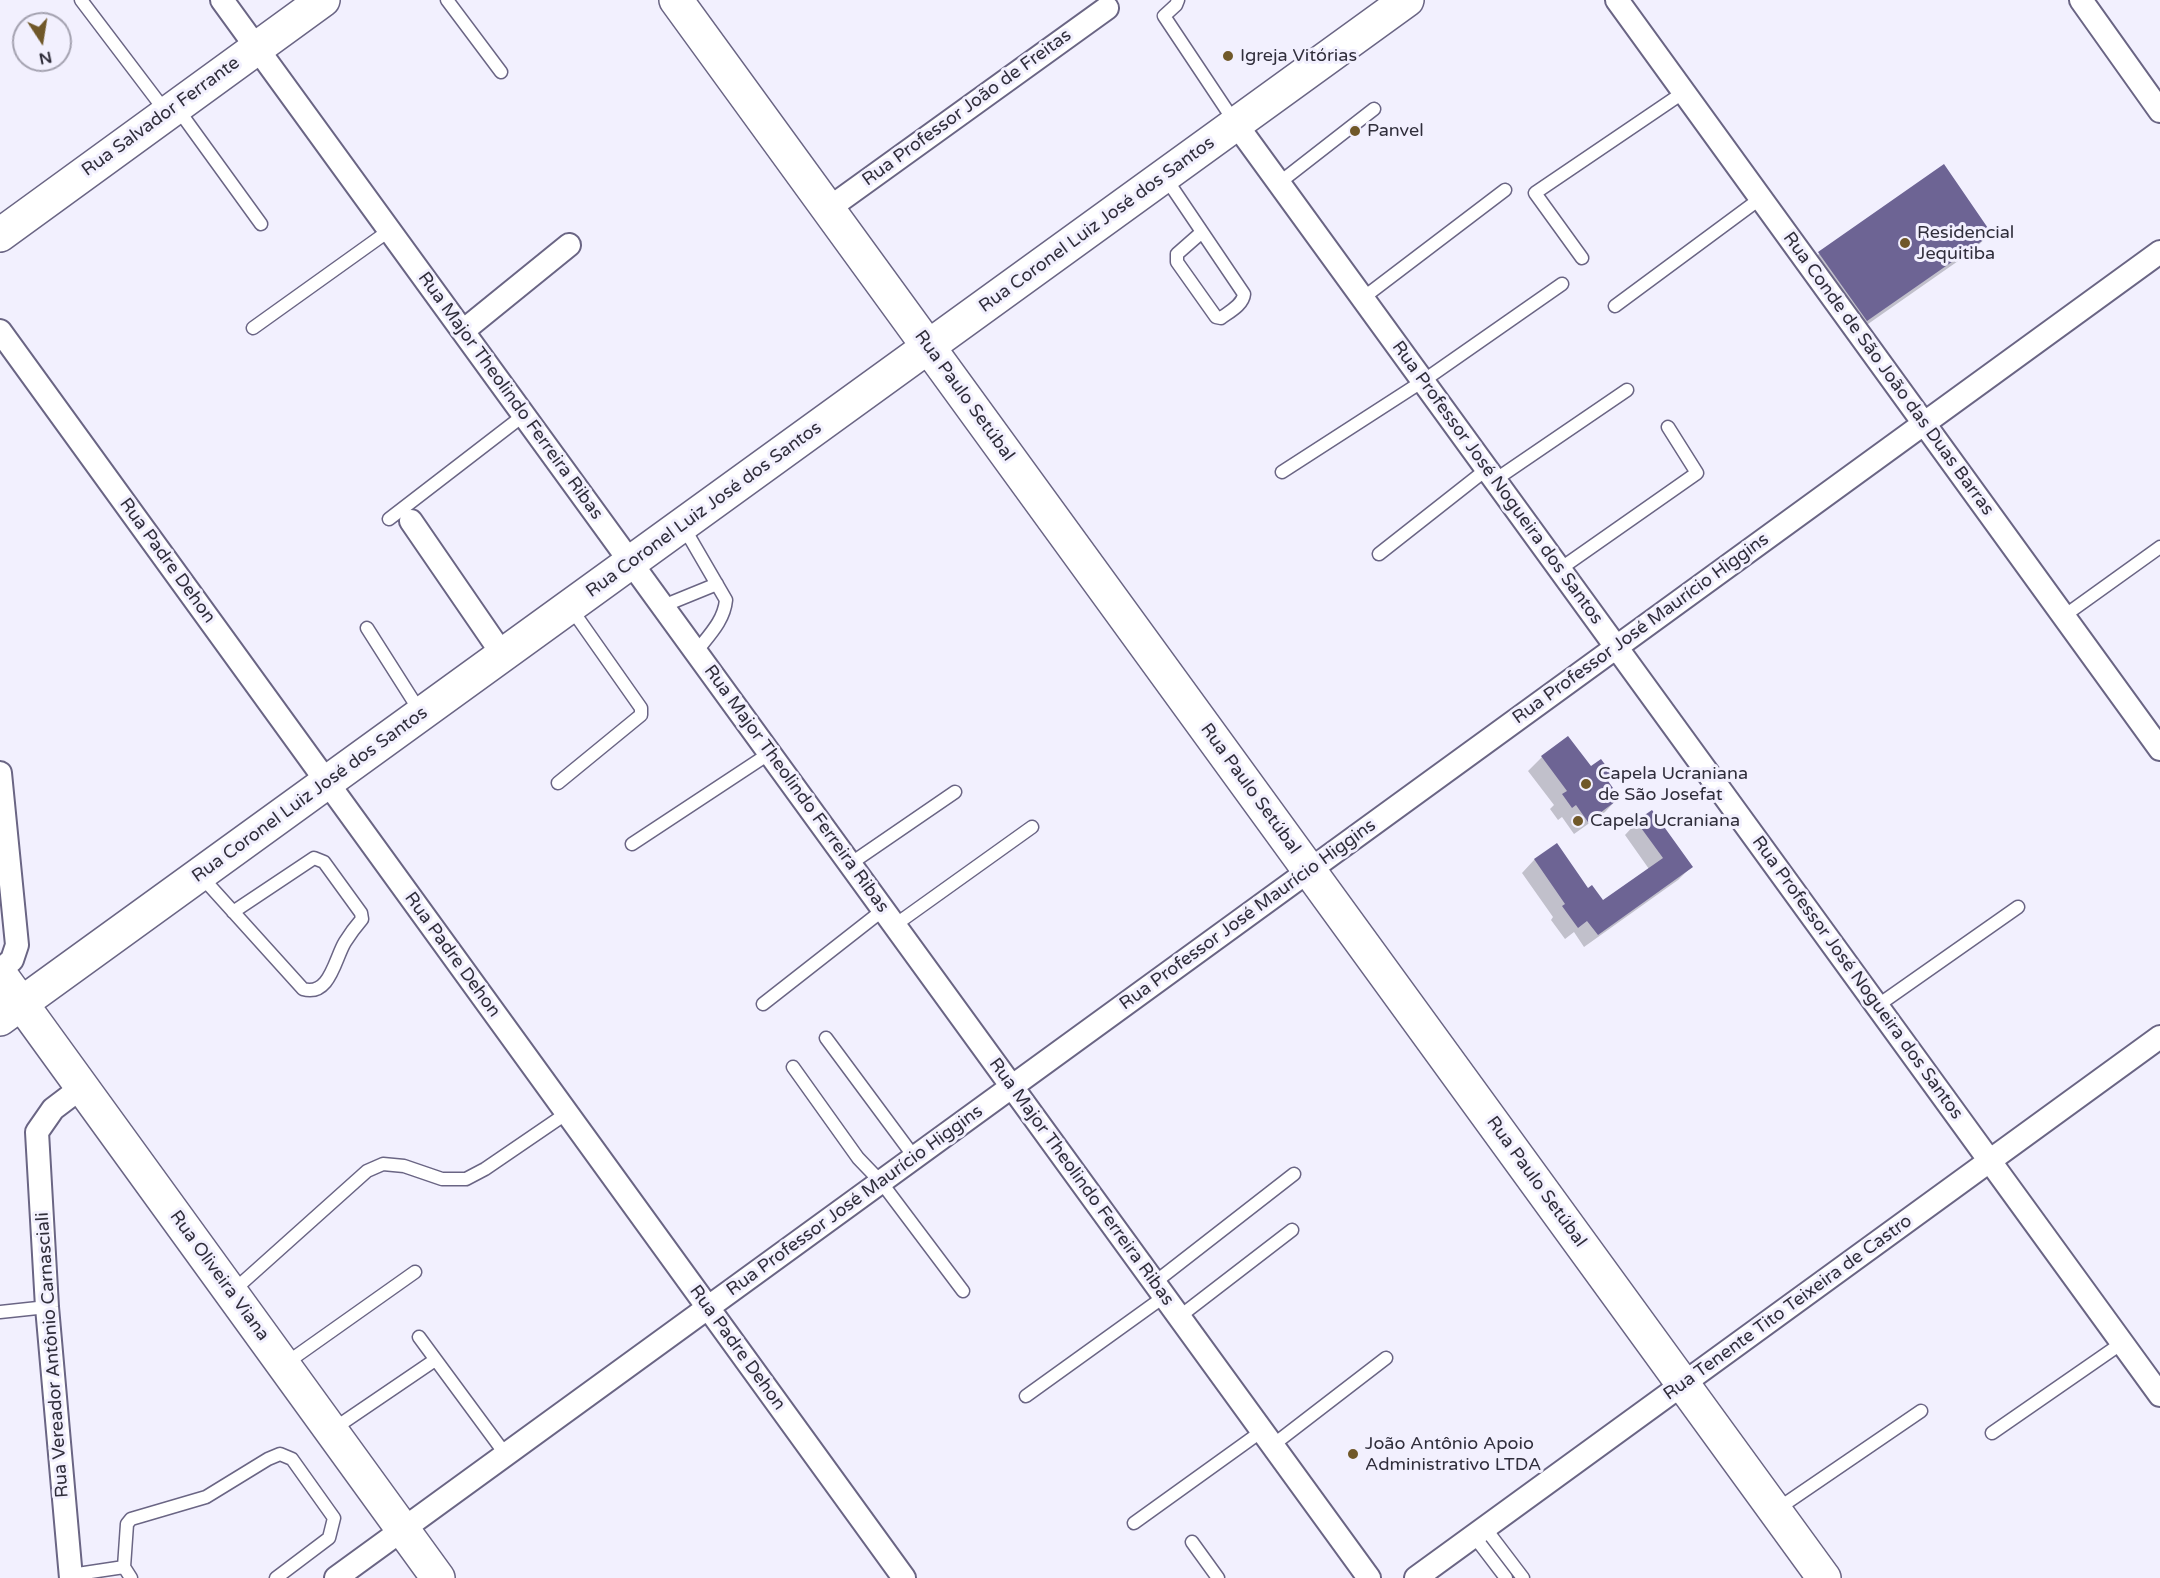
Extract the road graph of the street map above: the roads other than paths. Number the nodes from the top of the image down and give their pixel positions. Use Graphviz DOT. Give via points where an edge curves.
graph roads {
  1 [pos="81,0"];
  2 [pos="222,0"];
  3 [pos="323,0"];
  4 [pos="447,0"];
  5 [pos="676,0"];
  6 [pos="1178,0"];
  7 [pos="1407,0"];
  8 [pos="1617,0"];
  9 [pos="2081,0"];
  10 [pos="1107,8"];
  11 [pos="257,48"];
  12 [pos="501,72"];
  13 [pos="1684,92"];
  14 [pos="1374,109"];
  15 [pos="172,110"];
  16 [pos="2160,111"];
  17 [pos="1236,124"];
  18 [pos="1164,176"];
  19 [pos="1280,183"];
  20 [pos="1505,190"];
  21 [pos="1761,198"];
  22 [pos="828,208"];
  23 [pos="261,224"];
  24 [pos="390,230"];
  25 [pos="1202,232"];
  26 [pos="0,235"];
  27 [pos="569,245"];
  28 [pos="2160,252"];
  29 [pos="1582,258"];
  30 [pos="1562,284"];
  31 [pos="1363,298"];
  32 [pos="1615,306"];
  33 [pos="253,328"];
  34 [pos="0,331"];
  35 [pos="463,331"];
  36 [pos="928,347"];
  37 [pos="1423,381"];
  38 [pos="1628,390"];
  39 [pos="524,415"];
  40 [pos="1924,424"];
  41 [pos="1668,427"];
  42 [pos="1282,472"];
  43 [pos="1491,475"];
  44 [pos="400,520"];
  45 [pos="682,525"];
  46 [pos="2160,547"];
  47 [pos="1379,554"];
  48 [pos="631,562"];
  49 [pos="1560,569"];
  50 [pos="717,584"];
  51 [pos="663,606"];
  52 [pos="570,607"];
  53 [pos="2064,616"];
  54 [pos="368,628"];
  55 [pos="1616,647"];
  56 [pos="696,652"];
  57 [pos="503,656"];
  58 [pos="422,714"];
  59 [pos="2160,748"];
  60 [pos="770,753"];
  61 [pos="0,773"];
  62 [pos="328,783"];
  63 [pos="558,783"];
  64 [pos="955,792"];
  65 [pos="1032,827"];
  66 [pos="632,844"];
  67 [pos="850,864"];
  68 [pos="1309,871"];
  69 [pos="200,875"];
  70 [pos="2018,907"];
  71 [pos="234,912"];
  72 [pos="889,917"];
  73 [pos="0,972"];
  74 [pos="763,1004"];
  75 [pos="1877,1006"];
  76 [pos="11,1012"];
  77 [pos="2160,1037"];
  78 [pos="826,1038"];
  79 [pos="793,1067"];
  80 [pos="82,1087"];
  81 [pos="1012,1087"];
  82 [pos="567,1113"];
  83 [pos="915,1158"];
  84 [pos="1990,1161"];
  85 [pos="1294,1174"];
  86 [pos="881,1182"];
  87 [pos="1292,1230"];
  88 [pos="415,1272"];
  89 [pos="1160,1290"];
  90 [pos="963,1291"];
  91 [pos="231,1293"];
  92 [pos="47,1307"];
  93 [pos="708,1308"];
  94 [pos="0,1312"];
  95 [pos="1179,1317"];
  96 [pos="419,1336"];
  97 [pos="2122,1343"];
  98 [pos="1386,1358"];
  99 [pos="435,1360"];
  100 [pos="284,1365"];
  101 [pos="1683,1384"];
  102 [pos="2160,1395"];
  103 [pos="1026,1396"];
  104 [pos="1921,1411"];
  105 [pos="331,1430"];
  106 [pos="1992,1432"];
  107 [pos="1267,1438"];
  108 [pos="506,1455"];
  109 [pos="1775,1511"];
  110 [pos="1134,1523"];
  111 [pos="403,1530"];
  112 [pos="1480,1532"];
  113 [pos="1192,1542"];
  114 [pos="127,1573"];
  115 [pos="71,1576"];
  116 [pos="276,1578"];
  117 [pos="336,1578"];
  118 [pos="438,1578"];
  119 [pos="904,1578"];
  120 [pos="1218,1578"];
  121 [pos="1369,1578"];
  122 [pos="1416,1578"];
  123 [pos="1506,1578"];
  124 [pos="1523,1578"];
  125 [pos="1824,1578"];
  1 -- 15 [label="lane"];
  2 -- 11 [label="street, Rua Major Theolindo Ferreira Ribas"];
  3 -- 11 [label="main road, Rua Salvador Ferrante"];
  4 -- 12 [label="lane"];
  5 -- 22 [label="main road, Rua Paulo Setúbal"];
  6 -- 17 [label="lane" via="1164,16"];
  7 -- 17 [label="main road, Rua Coronel Luiz José dos Santos"];
  8 -- 13 [label="street, Rua Conde de São João das Duas Barras"];
  9 -- 16 [label="street"];
  10 -- 22 [label="street, Rua Professor João de Freitas"];
  11 -- 15 [label="main road, Rua Salvador Ferrante"];
  11 -- 24 [label="street, Rua Major Theolindo Ferreira Ribas"];
  13 -- 21 [label="street, Rua Conde de São João das Duas Barras"];
  13 -- 29 [label="lane" via="1535,193"];
  14 -- 19 [label="lane"];
  15 -- 23 [label="lane"];
  15 -- 26 [label="main road, Rua Salvador Ferrante"];
  17 -- 18 [label="main road, Rua Coronel Luiz José dos Santos"];
  17 -- 19 [label="street, Rua Professor José Nogueira dos Santos"];
  18 -- 25 [label="lane"];
  18 -- 36 [label="main road, Rua Coronel Luiz José dos Santos"];
  19 -- 31 [label="street, Rua Professor José Nogueira dos Santos"];
  20 -- 31 [label="lane"];
  21 -- 32 [label="lane"];
  21 -- 40 [label="street, Rua Conde de São João das Duas Barras"];
  22 -- 36 [label="main road, Rua Paulo Setúbal"];
  24 -- 33 [label="lane"];
  24 -- 35 [label="street, Rua Major Theolindo Ferreira Ribas"];
  25 -- 25 [label="lane" via="1244,294 1244,299 1221,318 1216,317 1177,262 1177,254"];
  27 -- 35 [label="street"];
  28 -- 40 [label="street, Rua Professor José Maurício Higgins"];
  30 -- 37 [label="lane"];
  31 -- 37 [label="street, Rua Professor José Nogueira dos Santos"];
  34 -- 62 [label="street, Rua Padre Dehon"];
  35 -- 39 [label="street, Rua Major Theolindo Ferreira Ribas"];
  36 -- 45 [label="main road, Rua Coronel Luiz José dos Santos"];
  36 -- 68 [label="main road, Rua Paulo Setúbal"];
  37 -- 42 [label="lane"];
  37 -- 43 [label="street, Rua Professor José Nogueira dos Santos"];
  38 -- 43 [label="lane"];
  39 -- 44 [label="lane"];
  39 -- 48 [label="street, Rua Major Theolindo Ferreira Ribas"];
  40 -- 53 [label="street, Rua Conde de São João das Duas Barras"];
  40 -- 55 [label="street, Rua Professor José Maurício Higgins"];
  41 -- 49 [label="lane" via="1697,473"];
  43 -- 47 [label="lane"];
  43 -- 49 [label="street, Rua Professor José Nogueira dos Santos"];
  44 -- 57 [label="street"];
  45 -- 48 [label="main road, Rua Coronel Luiz José dos Santos"];
  45 -- 50 [label="lane"];
  46 -- 53 [label="lane"];
  48 -- 51 [label="street, Rua Major Theolindo Ferreira Ribas"];
  48 -- 52 [label="main road, Rua Coronel Luiz José dos Santos"];
  49 -- 55 [label="street, Rua Professor José Nogueira dos Santos"];
  50 -- 51 [label="lane"];
  50 -- 56 [label="lane" via="726,600 725,610"];
  51 -- 56 [label="street, Rua Major Theolindo Ferreira Ribas"];
  52 -- 57 [label="main road, Rua Coronel Luiz José dos Santos"];
  52 -- 63 [label="lane" via="641,708 641,715"];
  53 -- 59 [label="street, Rua Conde de São João das Duas Barras"];
  54 -- 58 [label="lane"];
  55 -- 68 [label="street, Rua Professor José Maurício Higgins"];
  55 -- 75 [label="street, Rua Professor José Nogueira dos Santos"];
  56 -- 60 [label="street, Rua Major Theolindo Ferreira Ribas"];
  57 -- 58 [label="main road, Rua Coronel Luiz José dos Santos"];
  58 -- 62 [label="main road, Rua Coronel Luiz José dos Santos"];
  60 -- 66 [label="lane"];
  60 -- 67 [label="street, Rua Major Theolindo Ferreira Ribas"];
  61 -- 73 [label="street" via="17,945 12,960"];
  62 -- 69 [label="main road, Rua Coronel Luiz José dos Santos"];
  62 -- 82 [label="street, Rua Padre Dehon"];
  64 -- 67 [label="lane"];
  65 -- 72 [label="lane"];
  67 -- 72 [label="street, Rua Major Theolindo Ferreira Ribas"];
  68 -- 81 [label="street, Rua Professor José Maurício Higgins"];
  68 -- 101 [label="main road, Rua Paulo Setúbal"];
  69 -- 71 [label="lane"];
  69 -- 76 [label="main road, Rua Coronel Luiz José dos Santos"];
  70 -- 75 [label="lane"];
  71 -- 71 [label="lane" via="303,988 311,991 330,975 344,943 362,919 362,913 324,862 314,858"];
  72 -- 74 [label="lane"];
  72 -- 81 [label="street, Rua Major Theolindo Ferreira Ribas"];
  73 -- 76 [label="main road, Rua Oliveira Viana"];
  75 -- 84 [label="street, Rua Professor José Nogueira dos Santos"];
  76 -- 80 [label="main road, Rua Oliveira Viana"];
  77 -- 84 [label="street, Rua Tenente Tito Teixeira de Castro"];
  78 -- 83 [label="lane"];
  79 -- 86 [label="lane" via="858,1158"];
  80 -- 91 [label="main road, Rua Oliveira Viana"];
  80 -- 92 [label="street, Rua Vereador Antônio Carnasciali" via="53,1109 37,1132"];
  81 -- 83 [label="street, Rua Professor José Maurício Higgins"];
  81 -- 89 [label="street, Rua Major Theolindo Ferreira Ribas"];
  82 -- 91 [label="lane" via="466,1179 442,1179 404,1166 383,1164 367,1171"];
  82 -- 93 [label="street, Rua Padre Dehon"];
  83 -- 86 [label="street, Rua Professor José Maurício Higgins"];
  84 -- 97 [label="street, Rua Professor José Nogueira dos Santos"];
  84 -- 101 [label="street, Rua Tenente Tito Teixeira de Castro"];
  85 -- 89 [label="lane"];
  86 -- 90 [label="lane"];
  86 -- 93 [label="street, Rua Professor José Maurício Higgins"];
  87 -- 95 [label="lane"];
  88 -- 100 [label="lane"];
  89 -- 95 [label="street, Rua Major Theolindo Ferreira Ribas"];
  89 -- 103 [label="lane"];
  91 -- 100 [label="main road, Rua Oliveira Viana"];
  92 -- 94 [label="lane"];
  92 -- 115 [label="street, Rua Vereador Antônio Carnasciali"];
  93 -- 108 [label="street, Rua Professor José Maurício Higgins"];
  93 -- 119 [label="street, Rua Padre Dehon"];
  95 -- 107 [label="street, Rua Major Theolindo Ferreira Ribas"];
  96 -- 99 [label="lane"];
  97 -- 102 [label="street, Rua Professor José Nogueira dos Santos"];
  97 -- 106 [label="lane"];
  98 -- 107 [label="lane"];
  99 -- 105 [label="lane"];
  99 -- 108 [label="lane"];
  100 -- 105 [label="main road, Rua Oliveira Viana"];
  101 -- 109 [label="main road, Rua Paulo Setúbal"];
  101 -- 112 [label="street, Rua Tenente Tito Teixeira de Castro"];
  104 -- 109 [label="lane"];
  105 -- 111 [label="main road, Rua Oliveira Viana"];
  107 -- 110 [label="lane"];
  107 -- 121 [label="street, Rua Major Theolindo Ferreira Ribas"];
  108 -- 111 [label="street, Rua Professor José Maurício Higgins"];
  109 -- 125 [label="main road, Rua Paulo Setúbal"];
  111 -- 117 [label="street, Rua Professor José Maurício Higgins"];
  111 -- 118 [label="main road, Rua Oliveira Viana"];
  112 -- 122 [label="street, Rua Tenente Tito Teixeira de Castro"];
  112 -- 123 [label="lane"];
  112 -- 124 [label="lane"];
  113 -- 120 [label="lane"];
  114 -- 115 [label="lane"];
  114 -- 116 [label="lane" via="127,1524 131,1520 206,1497 280,1454 292,1459 334,1518 329,1538"];
}
